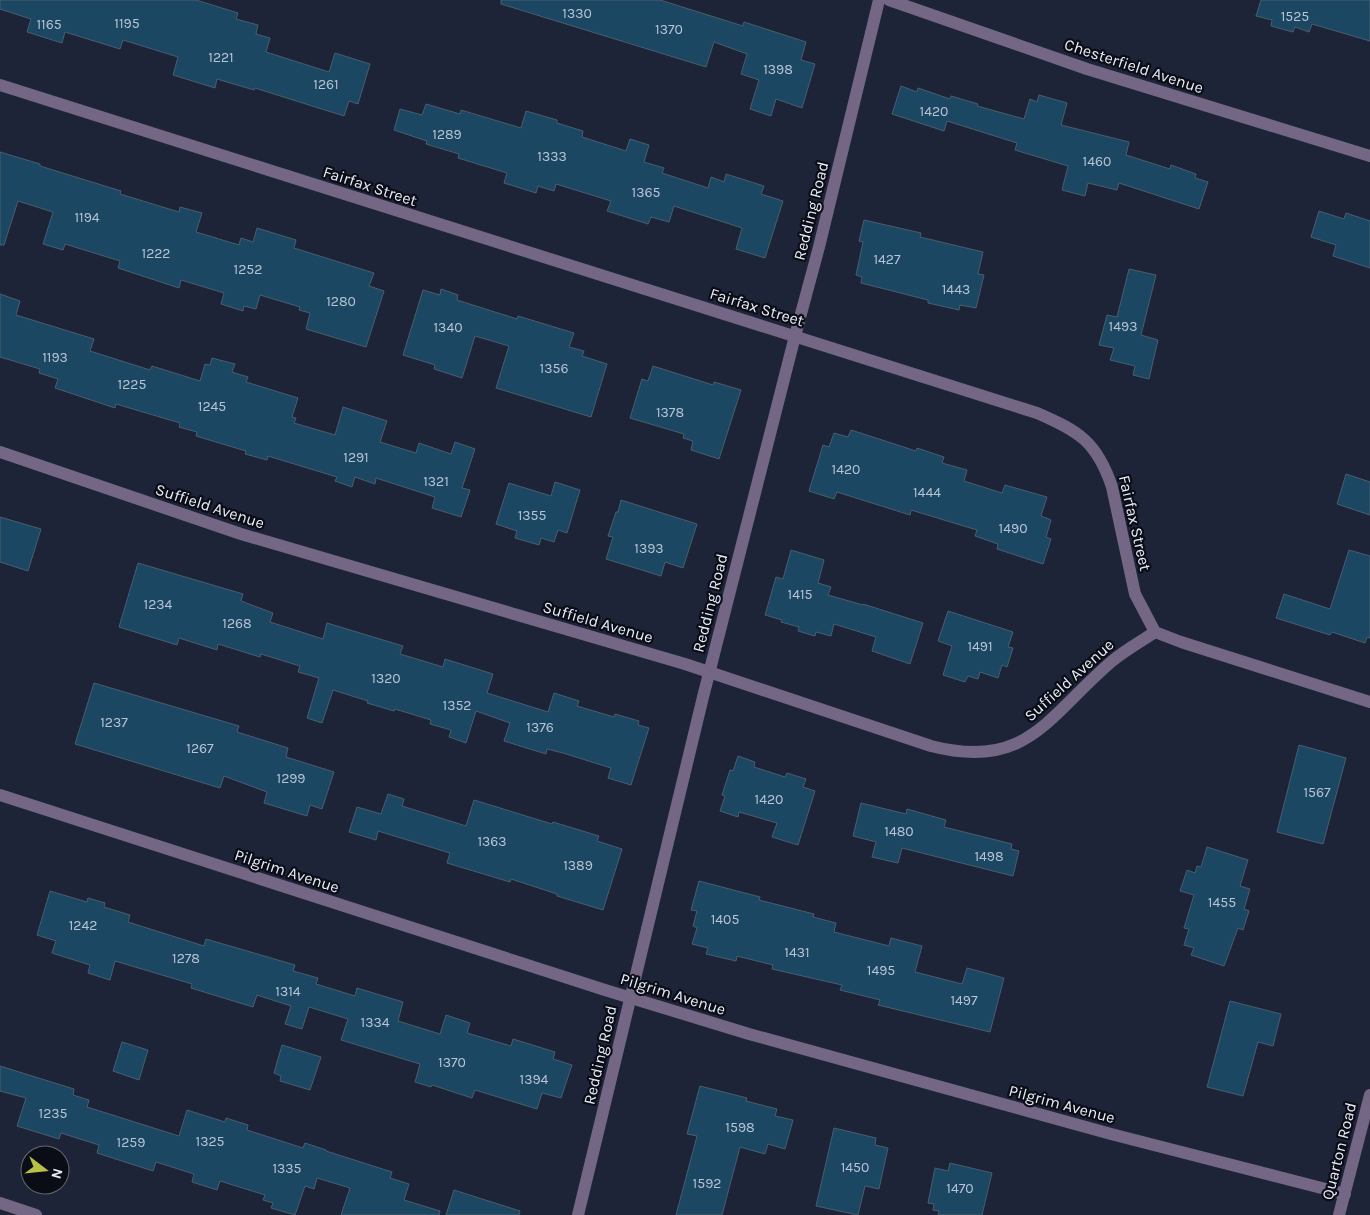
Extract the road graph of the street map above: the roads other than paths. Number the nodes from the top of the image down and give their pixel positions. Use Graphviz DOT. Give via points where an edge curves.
graph roads {
  1 [pos="879,0"];
  2 [pos="889,0"];
  3 [pos="0,86"];
  4 [pos="1370,156"];
  5 [pos="795,336"];
  6 [pos="0,452"];
  7 [pos="1155,632"];
  8 [pos="709,673"];
  9 [pos="1370,702"];
  10 [pos="0,795"];
  11 [pos="630,997"];
  12 [pos="1370,1095"];
  13 [pos="1345,1194"];
  14 [pos="0,1203"];
  15 [pos="36,1215"];
  16 [pos="578,1215"];
  17 [pos="1339,1215"];
  1 -- 5 [label="street, Redding Road"];
  2 -- 4 [label="street, Chesterfield Avenue" via="1087,69"];
  3 -- 5 [label="street, Fairfax Street"];
  5 -- 7 [label="street, Fairfax Street" via="1037,413 1063,424 1084,439 1107,472 1133,586"];
  5 -- 8 [label="street, Redding Road"];
  6 -- 8 [label="street, Suffield Avenue" via="241,534"];
  7 -- 8 [label="street, Suffield Avenue" via="1111,662 1040,730 1023,741 986,752 966,753 930,746"];
  7 -- 9 [label="street"];
  8 -- 11 [label="street, Redding Road"];
  10 -- 11 [label="street, Pilgrim Avenue"];
  11 -- 13 [label="street, Pilgrim Avenue" via="939,1088"];
  11 -- 16 [label="street, Redding Road"];
  12 -- 13 [label="street, Quarton Road"];
  13 -- 17 [label="street, Quarton Road"];
  14 -- 15 [label="street"];
}
